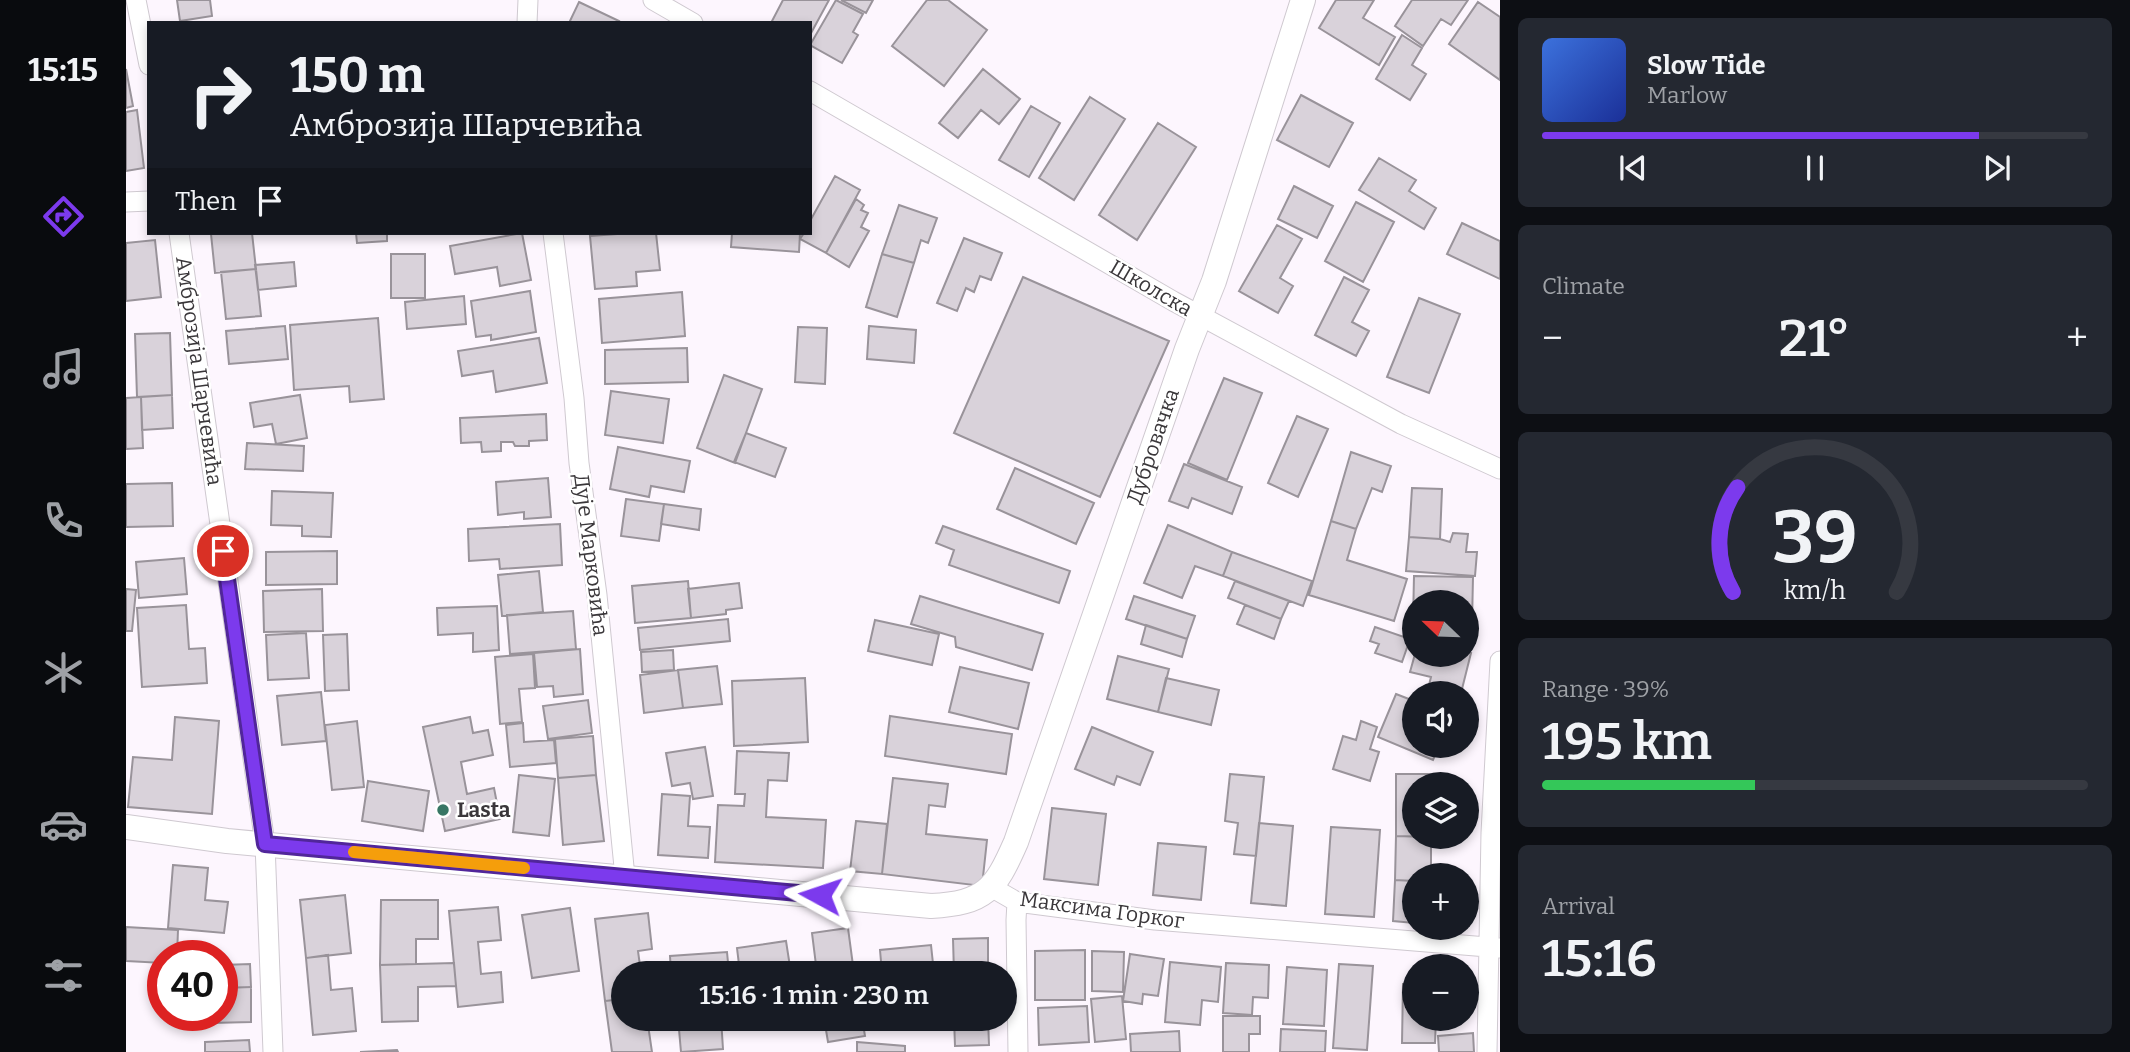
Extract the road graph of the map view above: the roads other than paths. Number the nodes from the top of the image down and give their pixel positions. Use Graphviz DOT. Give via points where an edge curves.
graph roads {
  1 [pos="136,0"];
  2 [pos="528,0"];
  3 [pos="653,0"];
  4 [pos="1303,0"];
  5 [pos="527,21"];
  6 [pos="690,21"];
  7 [pos="147,55"];
  8 [pos="812,92"];
  9 [pos="147,201"];
  10 [pos="126,202"];
  11 [pos="179,235"];
  12 [pos="553,235"];
  13 [pos="1200,316"];
  14 [pos="1500,469"];
  15 [pos="1500,661"];
  16 [pos="126,827"];
  17 [pos="265,844"];
  18 [pos="625,877"];
  19 [pos="991,887"];
  20 [pos="1017,902"];
  21 [pos="1495,948"];
  22 [pos="273,1052"];
  23 [pos="1018,1052"];
  24 [pos="1487,1052"];
  1 -- 7 [label="street"];
  2 -- 5 [label="street"];
  3 -- 6 [label="street"];
  4 -- 13 [label="street, Дубровачка"];
  8 -- 13 [label="street, Школска"];
  9 -- 10 [label="street"];
  11 -- 17 [label="street, Амброзија Шарчевића"];
  12 -- 18 [label="street, Дује Марковића"];
  13 -- 14 [label="street, Школска" via="1401,424"];
  13 -- 19 [label="street, Дубровачка" via="1016,842"];
  15 -- 21 [label="street" via="1490,833"];
  16 -- 17 [label="street, Максима Горког"];
  17 -- 18 [label="street, Максима Горког"];
  17 -- 22 [label="street, Амброзија Шарчевића"];
  18 -- 19 [label="street, Максима Горког" via="931,906 968,902"];
  19 -- 20 [label="street, Максима Горког"];
  20 -- 21 [label="street, Максима Горког" via="1156,920"];
  20 -- 23 [label="street"];
  21 -- 24 [label="street"];
}
